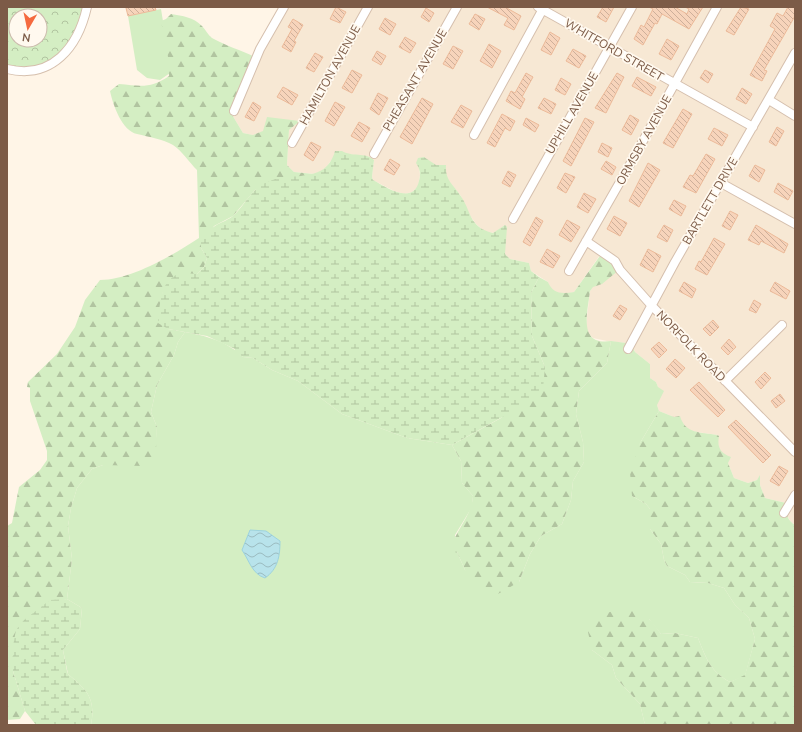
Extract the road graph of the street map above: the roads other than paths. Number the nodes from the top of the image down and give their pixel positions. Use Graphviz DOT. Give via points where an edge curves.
graph roads {
  1 [pos="87,7"];
  2 [pos="284,7"];
  3 [pos="368,7"];
  4 [pos="457,7"];
  5 [pos="632,7"];
  6 [pos="717,7"];
  7 [pos="542,8"];
  8 [pos="610,47"];
  9 [pos="795,54"];
  10 [pos="7,69"];
  11 [pos="675,84"];
  12 [pos="769,100"];
  13 [pos="234,111"];
  14 [pos="795,116"];
  15 [pos="753,127"];
  16 [pos="474,135"];
  17 [pos="292,143"];
  18 [pos="374,154"];
  19 [pos="721,183"];
  20 [pos="513,219"];
  21 [pos="795,224"];
  22 [pos="586,241"];
  23 [pos="568,271"];
  24 [pos="652,306"];
  25 [pos="782,325"];
  26 [pos="628,349"];
  27 [pos="725,381"];
  28 [pos="795,452"];
  29 [pos="795,495"];
  30 [pos="784,513"];
  1 -- 10 [label="street" via="76,40 55,61 32,72"];
  2 -- 13 [label="street" via="260,49"];
  3 -- 17 [label="street, HAMILTON AVENUE"];
  4 -- 18 [label="street, PHEASANT AVENUE"];
  5 -- 8 [label="street, UPHILL AVENUE"];
  6 -- 11 [label="street, ORMSBY AVENUE"];
  7 -- 8 [label="street, WHITFORD STREET"];
  7 -- 16 [label="street"];
  8 -- 11 [label="street, WHITFORD STREET"];
  8 -- 20 [label="street, UPHILL AVENUE"];
  9 -- 12 [label="street, BARTLETT DRIVE"];
  11 -- 15 [label="street, WHITFORD STREET"];
  11 -- 22 [label="street, ORMSBY AVENUE"];
  12 -- 14 [label="street"];
  12 -- 15 [label="street, BARTLETT DRIVE"];
  15 -- 19 [label="street, BARTLETT DRIVE"];
  19 -- 21 [label="street"];
  19 -- 24 [label="street, BARTLETT DRIVE"];
  22 -- 23 [label="street, ORMSBY AVENUE"];
  22 -- 24 [label="street, NORFOLK ROAD" via="615,261"];
  24 -- 26 [label="street, BARTLETT DRIVE"];
  24 -- 27 [label="street, NORFOLK ROAD"];
  25 -- 27 [label="street"];
  27 -- 28 [label="street, NORFOLK ROAD"];
  29 -- 30 [label="street"];
}
